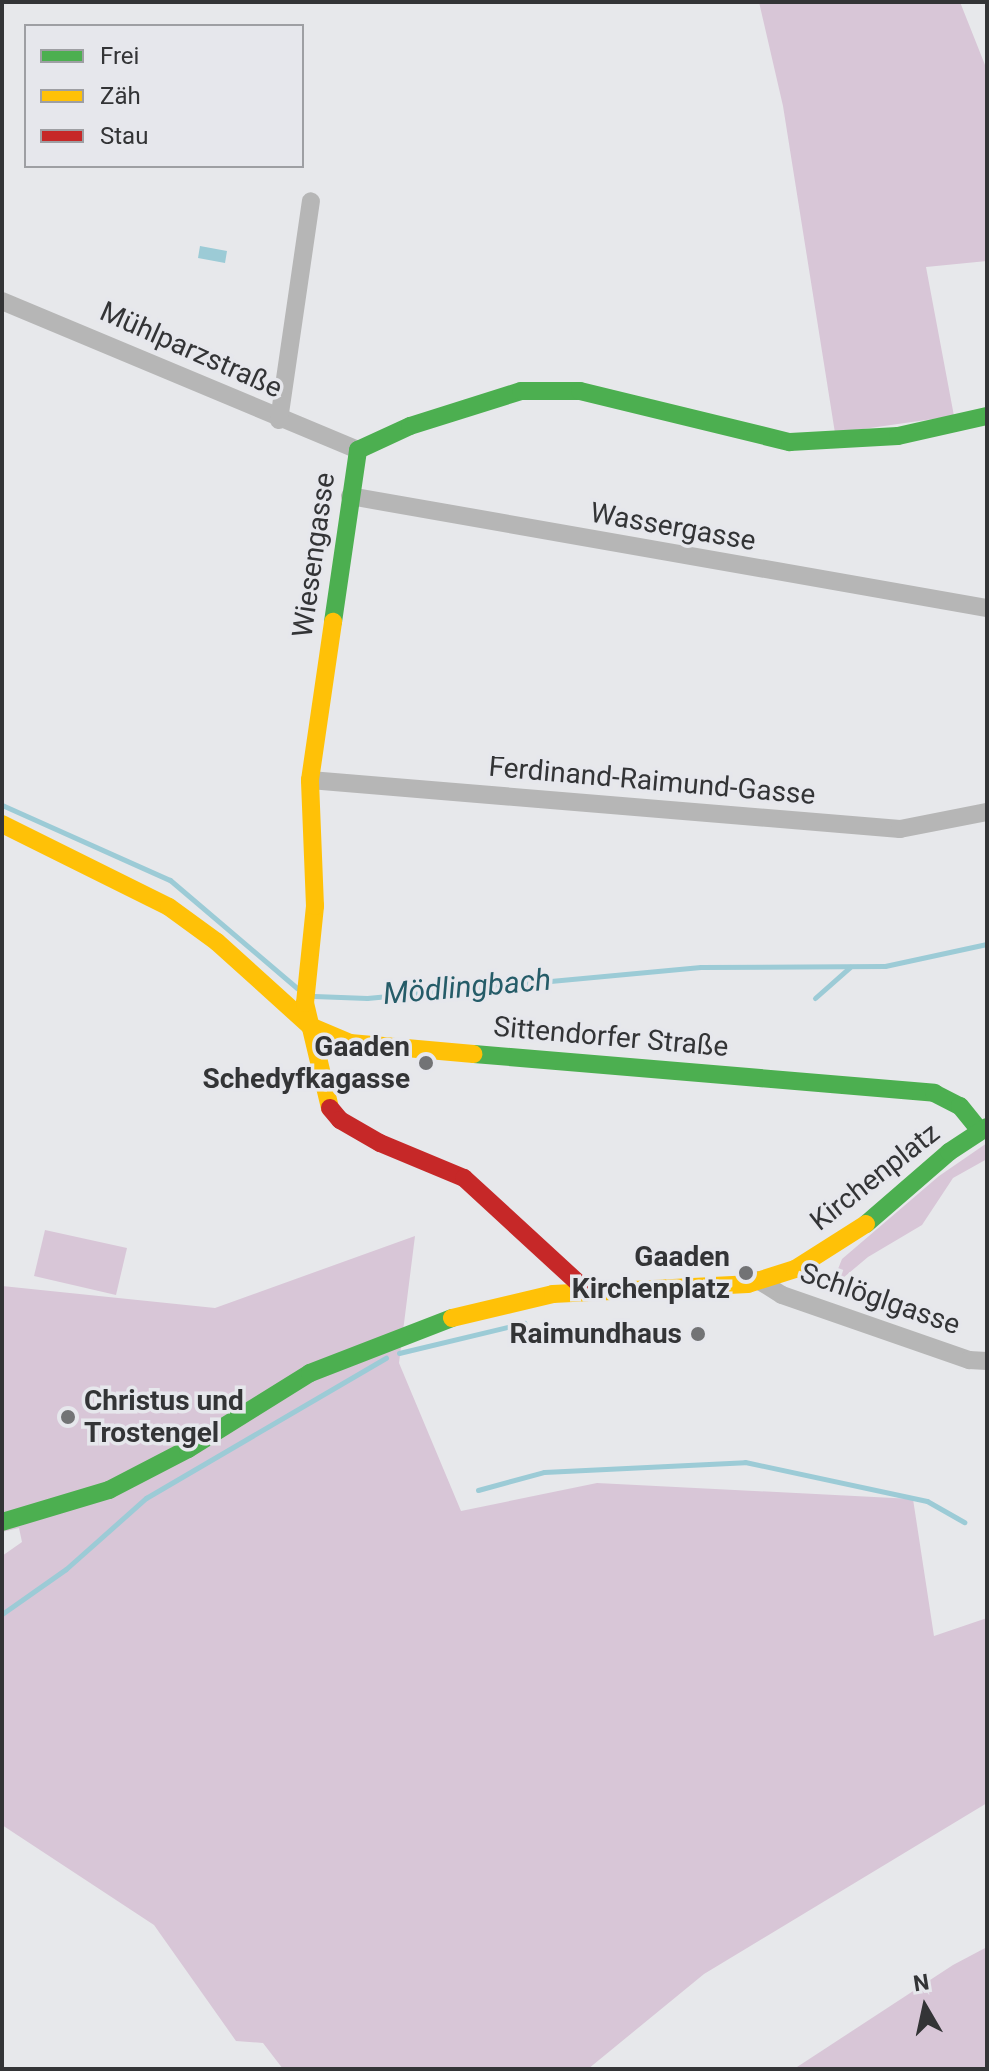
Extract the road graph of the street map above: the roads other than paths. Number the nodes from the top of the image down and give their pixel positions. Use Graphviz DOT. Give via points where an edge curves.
graph roads {
  1 [pos="311,201"];
  2 [pos="2,301"];
  3 [pos="987,416"];
  4 [pos="279,420"];
  5 [pos="358,450"];
  6 [pos="350,496"];
  7 [pos="987,608"];
  8 [pos="310,780"];
  9 [pos="987,812"];
  10 [pos="2,824"];
  11 [pos="310,1026"];
  12 [pos="983,1129"];
  13 [pos="758,1280"];
  14 [pos="588,1292"];
  15 [pos="987,1361"];
  16 [pos="2,1522"];
  1 -- 4 [label="street"];
  2 -- 4 [label="street, Mühlparzstraße"];
  3 -- 5 [label="street, Wiesengasse" via="898,436 790,442 580,391 521,391 410,426"];
  4 -- 5 [label="street, Mühlparzstraße"];
  5 -- 6 [label="street, Wiesengasse"];
  6 -- 7 [label="street, Wassergasse"];
  6 -- 8 [label="street, Wiesengasse"];
  8 -- 9 [label="street, Ferdinand-Raimund-Gasse" via="900,829"];
  8 -- 11 [label="street, Wiesengasse" via="315,906 305,1003"];
  10 -- 11 [label="street, Sittendorfer Straße" via="169,907 217,942"];
  11 -- 12 [label="street, Sittendorfer Straße" via="350,1043 934,1093 960,1106"];
  11 -- 14 [label="street, Wiesengasse" via="326,1103 340,1120 464,1178"];
  12 -- 13 [label="street, Kirchenplatz" via="856,1233 795,1269"];
  13 -- 14 [label="street, Kirchenplatz" via="710,1288"];
  13 -- 15 [label="street, Schlöglgasse" via="782,1295 969,1360"];
  14 -- 16 [label="street, Kirchenplatz" via="507,1302 374,1346 310,1373 141,1475 82,1500"];
}
